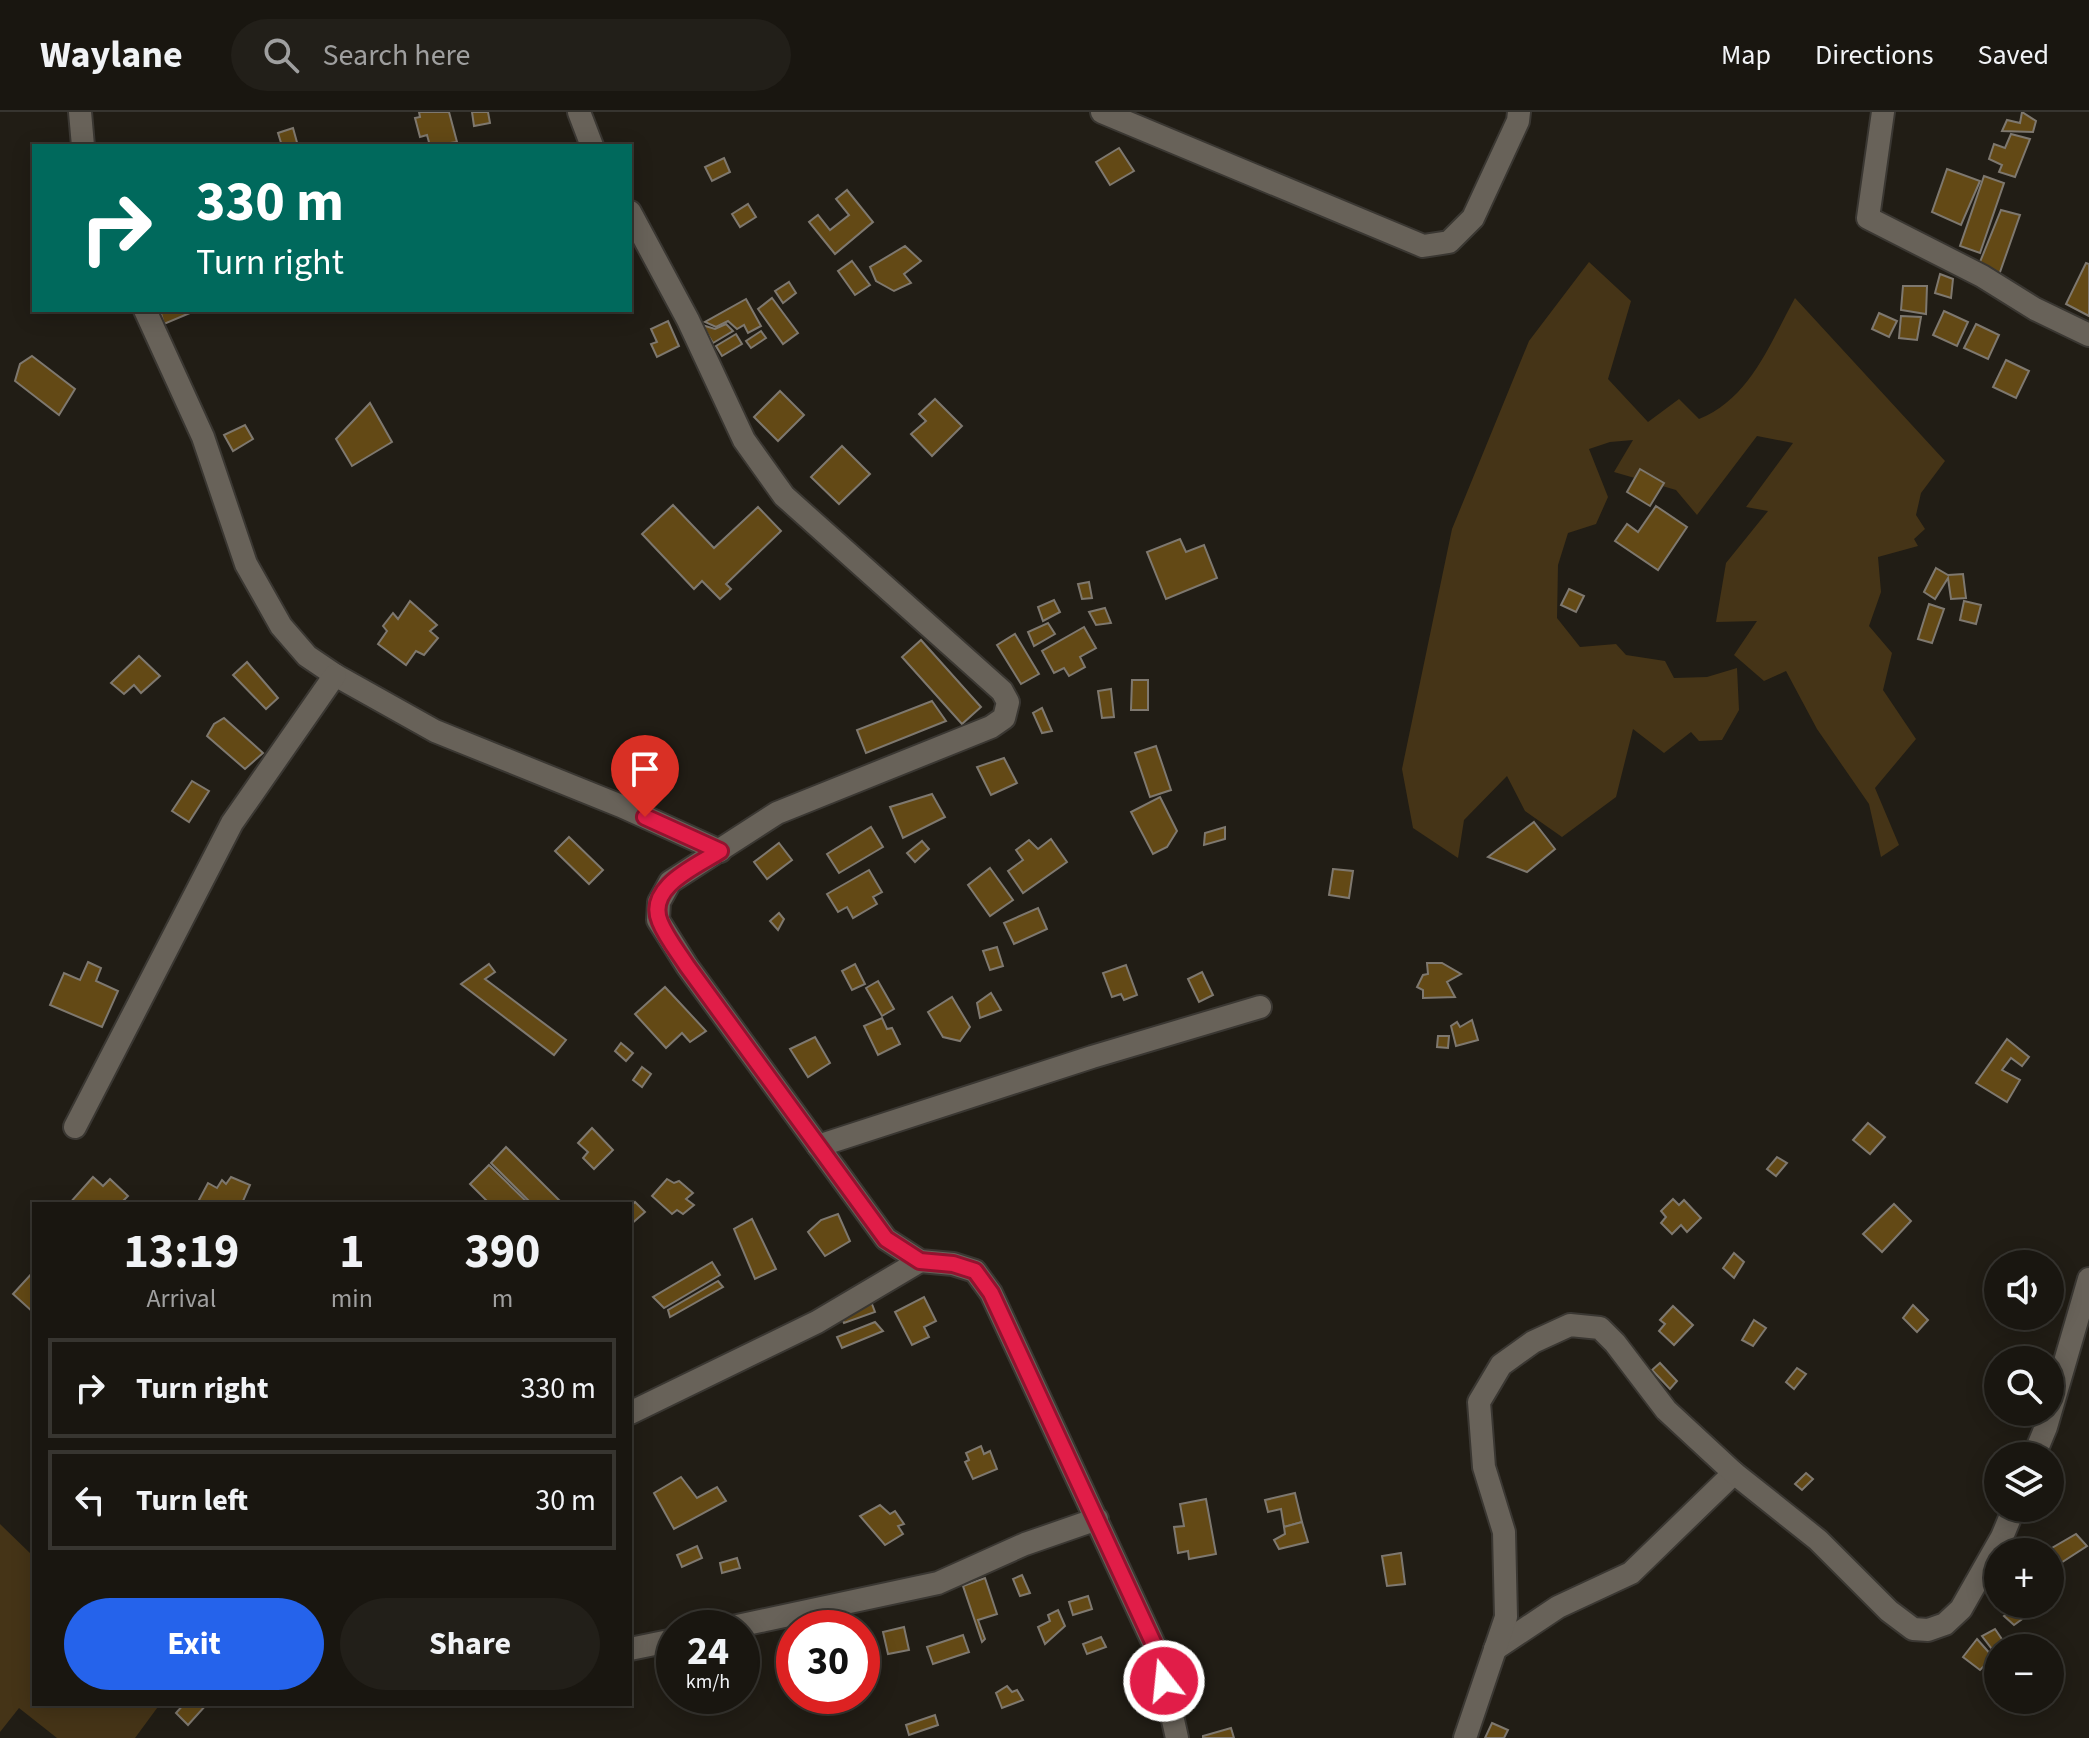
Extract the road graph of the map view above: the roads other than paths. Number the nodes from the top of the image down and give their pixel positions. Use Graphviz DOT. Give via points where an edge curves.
graph roads {
  1 [pos="80,112"];
  2 [pos="579,112"];
  3 [pos="1102,112"];
  4 [pos="1519,112"];
  5 [pos="1883,112"];
  6 [pos="83,144"];
  7 [pos="591,144"];
  8 [pos="632,216"];
  9 [pos="146,312"];
  10 [pos="2089,335"];
  11 [pos="335,675"];
  12 [pos="720,851"];
  13 [pos="1260,1007"];
  14 [pos="75,1127"];
  15 [pos="818,1146"];
  16 [pos="920,1261"];
  17 [pos="2089,1279"];
  18 [pos="632,1412"];
  19 [pos="2040,1442"];
  20 [pos="1734,1473"];
  21 [pos="1097,1519"];
  22 [pos="2008,1522"];
  23 [pos="760,1621"];
  24 [pos="656,1644"];
  25 [pos="632,1649"];
  26 [pos="1495,1649"];
  27 [pos="1177,1738"];
  28 [pos="1465,1738"];
  1 -- 6 [label="street"];
  2 -- 7 [label="street"];
  3 -- 4 [label="street" via="1423,246 1449,242 1473,218"];
  5 -- 10 [label="street" via="1868,218"];
  8 -- 12 [label="street" via="744,440 784,496 1002,691 1008,702 1004,718 991,727 777,813"];
  9 -- 11 [label="street" via="203,437 246,564 281,626 307,656"];
  11 -- 12 [label="street" via="435,731"];
  11 -- 14 [label="street" via="232,823"];
  12 -- 15 [label="street" via="670,882 659,902 658,920"];
  13 -- 15 [label="street"];
  15 -- 16 [label="street" via="886,1239"];
  16 -- 18 [label="street" via="817,1322"];
  16 -- 21 [label="street" via="975,1271 991,1293"];
  17 -- 19 [label="street"];
  20 -- 22 [label="street" via="1818,1540 1913,1629 1945,1624 1961,1609"];
  20 -- 26 [label="street" via="1631,1573 1558,1607"];
  20 -- 26 [label="street" via="1666,1410 1600,1328 1570,1325 1501,1365 1479,1402 1484,1467 1504,1532 1506,1617"];
  21 -- 23 [label="street" via="938,1583"];
  21 -- 27 [label="street" via="1158,1653"];
  24 -- 25 [label="street"];
  26 -- 28 [label="street"];
}
